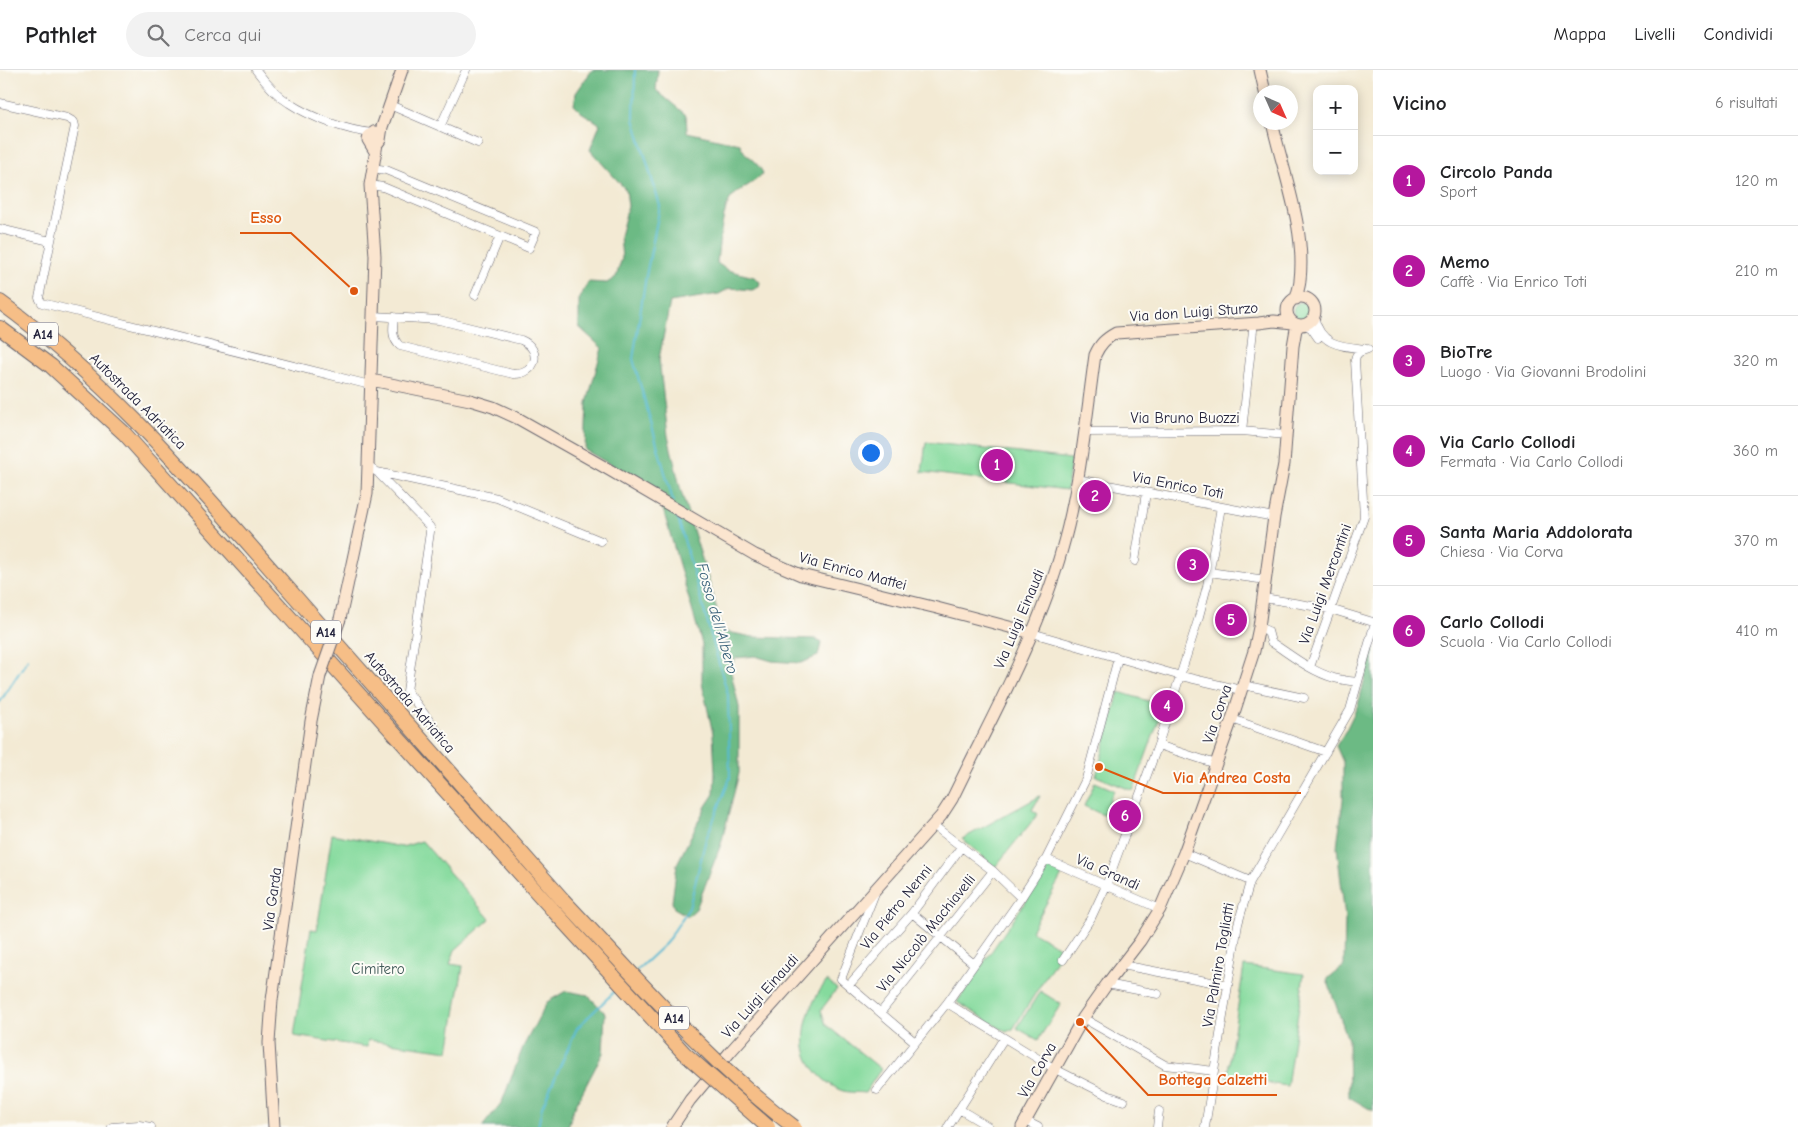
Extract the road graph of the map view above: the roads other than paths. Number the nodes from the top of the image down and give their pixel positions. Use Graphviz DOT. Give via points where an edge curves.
graph roads {
  1 [pos="256,70"];
  2 [pos="402,70"];
  3 [pos="466,70"];
  4 [pos="1260,70"];
  5 [pos="1263,85"];
  6 [pos="0,103"];
  7 [pos="390,105"];
  8 [pos="440,127"];
  9 [pos="1274,130"];
  10 [pos="376,139"];
  11 [pos="478,143"];
  12 [pos="372,168"];
  13 [pos="370,185"];
  14 [pos="457,200"];
  15 [pos="451,216"];
  16 [pos="0,229"];
  17 [pos="500,236"];
  18 [pos="50,241"];
  19 [pos="475,295"];
  20 [pos="1301,298"];
  21 [pos="0,302"];
  22 [pos="1287,312"];
  23 [pos="374,316"];
  24 [pos="394,317"];
  25 [pos="1314,317"];
  26 [pos="1274,321"];
  27 [pos="1299,324"];
  28 [pos="0,328"];
  29 [pos="1254,330"];
  30 [pos="1116,333"];
  31 [pos="1371,349"];
  32 [pos="1355,360"];
  33 [pos="371,382"];
  34 [pos="1242,431"];
  35 [pos="1084,432"];
  36 [pos="1286,435"];
  37 [pos="373,469"];
  38 [pos="1077,479"];
  39 [pos="1146,493"];
  40 [pos="1221,507"];
  41 [pos="1274,517"];
  42 [pos="601,541"];
  43 [pos="1135,561"];
  44 [pos="1209,572"];
  45 [pos="1266,580"];
  46 [pos="1264,598"];
  47 [pos="1330,609"];
  48 [pos="1373,622"];
  49 [pos="1259,627"];
  50 [pos="1373,629"];
  51 [pos="1032,633"];
  52 [pos="1271,642"];
  53 [pos="1256,643"];
  54 [pos="1118,658"];
  55 [pos="1310,667"];
  56 [pos="1181,676"];
  57 [pos="1358,682"];
  58 [pos="1242,687"];
  59 [pos="1304,698"];
  60 [pos="1232,719"];
  61 [pos="442,736"];
  62 [pos="1158,745"];
  63 [pos="1326,752"];
  64 [pos="1216,764"];
  65 [pos="933,824"];
  66 [pos="962,846"];
  67 [pos="1184,853"];
  68 [pos="1046,859"];
  69 [pos="993,871"];
  70 [pos="1250,881"];
  71 [pos="1106,886"];
  72 [pos="876,889"];
  73 [pos="1021,898"];
  74 [pos="1160,909"];
  75 [pos="912,913"];
  76 [pos="941,937"];
  77 [pos="1063,960"];
  78 [pos="974,964"];
  79 [pos="1122,965"];
  80 [pos="1107,984"];
  81 [pos="848,985"];
  82 [pos="1227,985"];
  83 [pos="1158,994"];
  84 [pos="947,1003"];
  85 [pos="880,1012"];
  86 [pos="1084,1018"];
  87 [pos="1004,1038"];
  88 [pos="915,1042"];
  89 [pos="1055,1069"];
  90 [pos="1214,1071"];
  91 [pos="877,1090"];
  92 [pos="1124,1101"];
  93 [pos="959,1110"];
  94 [pos="1159,1111"];
  95 [pos="1024,1124"];
  96 [pos="112,1127"];
  97 [pos="151,1127"];
  98 [pos="274,1127"];
  99 [pos="672,1127"];
  100 [pos="768,1127"];
  101 [pos="794,1127"];
  102 [pos="948,1127"];
  103 [pos="989,1127"];
  104 [pos="1038,1127"];
  105 [pos="1157,1127"];
  106 [pos="1205,1127"];
  1 -- 10 [label="street" via="288,103"];
  2 -- 7 [label="street, Via Garda"];
  3 -- 8 [label="street"];
  4 -- 5 [label="street"];
  6 -- 18 [label="street" via="74,122"];
  7 -- 8 [label="street"];
  7 -- 10 [label="street, Via Garda"];
  8 -- 11 [label="street"];
  9 -- 20 [label="street" via="1300,243"];
  10 -- 12 [label="street, Via Garda"];
  12 -- 13 [label="street, Via Garda"];
  12 -- 14 [label="street" via="386,170"];
  13 -- 15 [label="street"];
  13 -- 23 [label="street, Via Garda" via="375,256"];
  14 -- 15 [label="street"];
  14 -- 17 [label="street" via="536,232 529,248"];
  15 -- 17 [label="street"];
  16 -- 18 [label="street"];
  17 -- 19 [label="street"];
  18 -- 33 [label="street" via="39,298 42,304"];
  20 -- 22 [label="street" via="1289,304"];
  20 -- 25 [label="street" via="1313,304"];
  21 -- 101 [label="highway, Autostrada Adriatica / A14, bridge" via="67,354 136,420 563,900 723,1068"];
  22 -- 26 [label="street, Via don Luigi Sturzo"];
  22 -- 27 [label="street"];
  23 -- 24 [label="street"];
  23 -- 33 [label="street, Via Garda"];
  24 -- 24 [label="street" via="436,320 528,342 535,354 532,367 527,372 513,374 400,346 393,336"];
  25 -- 27 [label="street"];
  25 -- 31 [label="street" via="1320,334 1326,340"];
  26 -- 27 [label="street, Via don Luigi Sturzo"];
  26 -- 30 [label="street, Via don Luigi Sturzo"];
  27 -- 32 [label="street" via="1312,328 1326,345 1348,352"];
  27 -- 36 [label="street, Via Corva" via="1293,346"];
  28 -- 100 [label="highway, A14, bridge" via="51,366 124,433 684,1053"];
  29 -- 34 [label="street"];
  30 -- 35 [label="street, Via Luigi Einaudi" via="1103,341 1095,355"];
  31 -- 32 [label="street" via="1360,351"];
  32 -- 47 [label="street, Via Luigi Mercantini" via="1364,517"];
  33 -- 37 [label="street, Via Garda"];
  33 -- 51 [label="street, Via Enrico Mattei" via="493,407 754,555 800,575"];
  34 -- 35 [label="street, Via Bruno Buozzi"];
  34 -- 36 [label="street, Via Bruno Buozzi"];
  35 -- 38 [label="street, Via Luigi Einaudi"];
  36 -- 41 [label="street, Via Corva"];
  37 -- 42 [label="street" via="497,498"];
  37 -- 61 [label="street" via="430,527 407,691"];
  37 -- 98 [label="street, Via Garda, bridge" via="340,619 320,676 312,721 272,1000 269,1043"];
  38 -- 39 [label="street, Via Enrico Toti"];
  38 -- 51 [label="street, Via Luigi Einaudi" via="1061,554"];
  39 -- 40 [label="street, Via Enrico Toti"];
  39 -- 43 [label="street"];
  40 -- 41 [label="street, Via Enrico Toti"];
  40 -- 44 [label="street"];
  41 -- 45 [label="street, Via Corva"];
  44 -- 45 [label="street"];
  44 -- 56 [label="street"];
  45 -- 46 [label="street, Via Corva"];
  46 -- 47 [label="street"];
  46 -- 49 [label="street, Via Corva"];
  47 -- 48 [label="street"];
  47 -- 55 [label="street, Via Luigi Mercantini"];
  49 -- 52 [label="street" via="1268,631"];
  49 -- 53 [label="street, Via Corva"];
  50 -- 57 [label="street, Via Palmiro Togliatti"];
  51 -- 54 [label="street, Via Enrico Mattei"];
  51 -- 65 [label="street, Via Luigi Einaudi" via="952,799"];
  52 -- 53 [label="street"];
  52 -- 55 [label="street"];
  53 -- 58 [label="street, Via Corva"];
  54 -- 56 [label="street, Via Enrico Mattei"];
  54 -- 68 [label="street" via="1086,779"];
  55 -- 57 [label="street" via="1334,678"];
  56 -- 58 [label="street, Via Enrico Mattei"];
  56 -- 62 [label="street"];
  57 -- 63 [label="street, Via Palmiro Togliatti" via="1350,710"];
  58 -- 59 [label="street, Via Enrico Mattei"];
  58 -- 60 [label="street, Via Corva"];
  60 -- 63 [label="street"];
  60 -- 64 [label="street, Via Corva"];
  62 -- 64 [label="street"];
  62 -- 71 [label="street"];
  63 -- 70 [label="street, Via Palmiro Togliatti"];
  64 -- 67 [label="street, Via Corva"];
  65 -- 66 [label="street"];
  65 -- 72 [label="street, Via Luigi Einaudi"];
  66 -- 69 [label="street"];
  66 -- 75 [label="street, Via Pietro Nenni"];
  67 -- 70 [label="street"];
  67 -- 74 [label="street, Via Corva"];
  68 -- 71 [label="street, Via Grandi"];
  68 -- 73 [label="street"];
  69 -- 73 [label="street"];
  69 -- 76 [label="street, Via Niccolò Machiavelli"];
  70 -- 82 [label="street, Via Palmiro Togliatti" via="1240,910"];
  71 -- 74 [label="street, Via Grandi"];
  71 -- 77 [label="street" via="1091,918"];
  72 -- 81 [label="street, Via Luigi Einaudi" via="841,979"];
  72 -- 99 [label="street, Via Luigi Einaudi" via="731,1051"];
  73 -- 78 [label="street"];
  74 -- 79 [label="street, Via Corva"];
  75 -- 76 [label="street"];
  75 -- 81 [label="street, Via Pietro Nenni"];
  76 -- 78 [label="street"];
  76 -- 85 [label="street, Via Niccolò Machiavelli"];
  78 -- 84 [label="street"];
  79 -- 80 [label="street, Via Corva"];
  79 -- 82 [label="street"];
  80 -- 83 [label="street"];
  80 -- 86 [label="street, Via Corva"];
  81 -- 85 [label="street"];
  82 -- 90 [label="street, Via Palmiro Togliatti"];
  84 -- 87 [label="street"];
  84 -- 88 [label="street"];
  85 -- 88 [label="street"];
  86 -- 89 [label="street, Via Corva"];
  86 -- 90 [label="street" via="1165,1065"];
  87 -- 89 [label="street"];
  87 -- 93 [label="street"];
  88 -- 91 [label="street"];
  89 -- 92 [label="street"];
  89 -- 95 [label="street, Via Corva"];
  90 -- 106 [label="street, Via Palmiro Togliatti"];
  93 -- 102 [label="street"];
  93 -- 103 [label="street"];
  94 -- 105 [label="street"];
  95 -- 104 [label="street"];
  96 -- 97 [label="street"];
}
